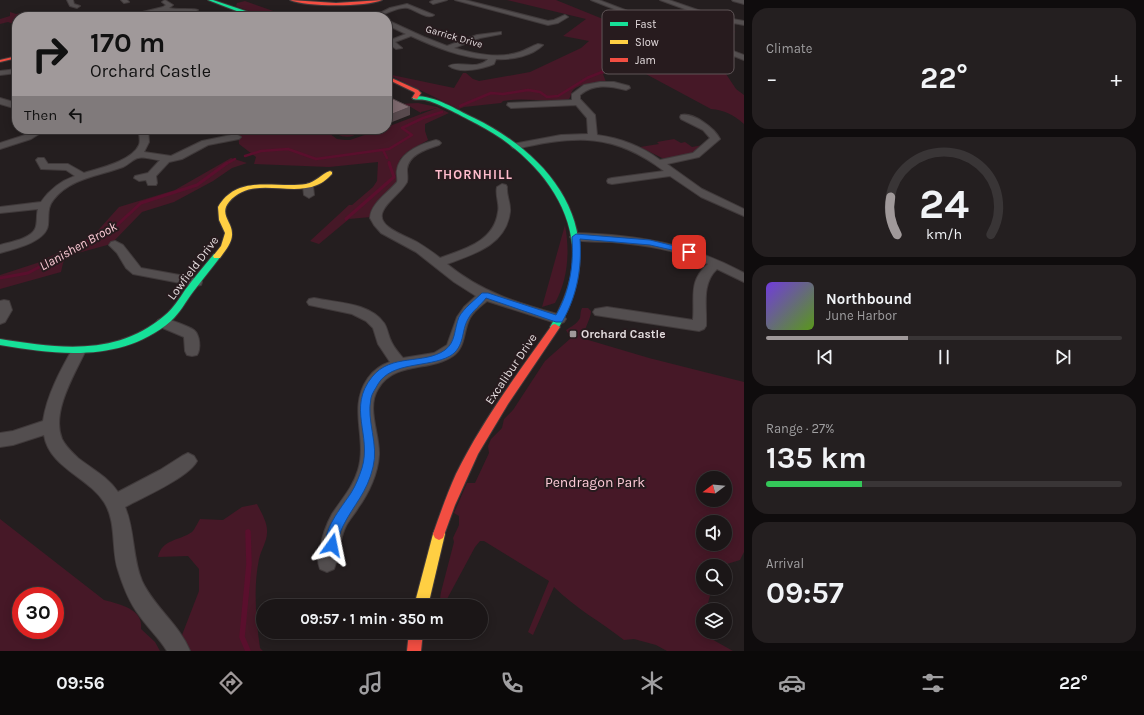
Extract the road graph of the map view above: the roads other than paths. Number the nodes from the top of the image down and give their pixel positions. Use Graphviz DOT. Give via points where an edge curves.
graph roads {
  1 [pos="210,0"];
  2 [pos="292,0"];
  3 [pos="378,0"];
  4 [pos="444,0"];
  5 [pos="458,0"];
  6 [pos="486,0"];
  7 [pos="594,0"];
  8 [pos="663,0"];
  9 [pos="735,0"];
  10 [pos="239,1"];
  11 [pos="165,2"];
  12 [pos="433,2"];
  13 [pos="744,2"];
  14 [pos="73,4"];
  15 [pos="472,4"];
  16 [pos="63,5"];
  17 [pos="224,5"];
  18 [pos="463,6"];
  19 [pos="162,10"];
  20 [pos="195,10"];
  21 [pos="522,10"];
  22 [pos="620,10"];
  23 [pos="691,10"];
  24 [pos="148,12"];
  25 [pos="240,12"];
  26 [pos="386,12"];
  27 [pos="512,13"];
  28 [pos="430,15"];
  29 [pos="564,17"];
  30 [pos="495,18"];
  31 [pos="734,21"];
  32 [pos="548,23"];
  33 [pos="744,23"];
  34 [pos="392,25"];
  35 [pos="483,28"];
  36 [pos="540,29"];
  37 [pos="490,33"];
  38 [pos="498,33"];
  39 [pos="409,35"];
  40 [pos="392,41"];
  41 [pos="392,44"];
  42 [pos="540,45"];
  43 [pos="398,48"];
  44 [pos="449,48"];
  45 [pos="734,54"];
  46 [pos="493,57"];
  47 [pos="12,58"];
  48 [pos="744,58"];
  49 [pos="0,61"];
  50 [pos="453,66"];
  51 [pos="12,72"];
  52 [pos="0,73"];
  53 [pos="392,80"];
  54 [pos="626,88"];
  55 [pos="0,101"];
  56 [pos="578,102"];
  57 [pos="12,105"];
  58 [pos="512,105"];
  59 [pos="684,117"];
  60 [pos="33,134"];
  61 [pos="144,134"];
  62 [pos="236,137"];
  63 [pos="592,137"];
  64 [pos="436,143"];
  65 [pos="0,146"];
  66 [pos="516,146"];
  67 [pos="136,154"];
  68 [pos="166,159"];
  69 [pos="658,162"];
  70 [pos="42,165"];
  71 [pos="330,173"];
  72 [pos="673,173"];
  73 [pos="83,176"];
  74 [pos="139,178"];
  75 [pos="612,181"];
  76 [pos="502,187"];
  77 [pos="44,205"];
  78 [pos="0,210"];
  79 [pos="744,213"];
  80 [pos="576,237"];
  81 [pos="115,245"];
  82 [pos="0,249"];
  83 [pos="439,263"];
  84 [pos="716,263"];
  85 [pos="744,278"];
  86 [pos="196,282"];
  87 [pos="485,295"];
  88 [pos="314,302"];
  89 [pos="4,304"];
  90 [pos="600,312"];
  91 [pos="0,319"];
  92 [pos="559,319"];
  93 [pos="163,323"];
  94 [pos="0,342"];
  95 [pos="192,350"];
  96 [pos="78,352"];
  97 [pos="399,364"];
  98 [pos="50,426"];
  99 [pos="0,440"];
  100 [pos="188,461"];
  101 [pos="114,503"];
  102 [pos="327,562"];
  103 [pos="423,599"];
  104 [pos="415,639"];
  105 [pos="179,651"];
  106 [pos="414,651"];
  1 -- 17 [label="street"];
  2 -- 3 [label="street" via="321,5"];
  4 -- 12 [label="street"];
  5 -- 15 [label="street"];
  6 -- 15 [label="street"];
  7 -- 22 [label="street"];
  8 -- 23 [label="street"];
  9 -- 13 [label="street"];
  10 -- 17 [label="street"];
  11 -- 19 [label="street" via="170,5"];
  14 -- 16 [label="street"];
  15 -- 18 [label="street"];
  15 -- 27 [label="street"];
  17 -- 25 [label="street"];
  19 -- 20 [label="street"];
  19 -- 24 [label="street"];
  21 -- 27 [label="street"];
  26 -- 28 [label="street" via="407,6"];
  27 -- 30 [label="street"];
  27 -- 32 [label="street"];
  29 -- 32 [label="street"];
  31 -- 33 [label="street"];
  32 -- 36 [label="street"];
  34 -- 39 [label="street, Garrick Drive"];
  35 -- 37 [label="street"];
  37 -- 38 [label="street"];
  37 -- 44 [label="street"];
  39 -- 40 [label="street"];
  39 -- 44 [label="street, Garrick Drive"];
  41 -- 43 [label="street"];
  42 -- 46 [label="street, Garrick Drive" via="519,55"];
  44 -- 46 [label="street, Garrick Drive" via="473,55"];
  45 -- 48 [label="street"];
  46 -- 50 [label="street" via="491,62 482,66"];
  47 -- 49 [label="street"];
  51 -- 52 [label="street"];
  53 -- 66 [label="street, Excalibur Drive" via="418,93 415,98 420,101 442,105"];
  54 -- 56 [label="street" via="611,84 589,87 576,94"];
  55 -- 57 [label="street"];
  56 -- 58 [label="street"];
  56 -- 63 [label="street" via="592,117"];
  59 -- 69 [label="street" via="702,126 714,139 696,155"];
  60 -- 65 [label="street"];
  61 -- 67 [label="street" via="145,142"];
  62 -- 68 [label="street"];
  63 -- 66 [label="street" via="552,138"];
  63 -- 69 [label="street" via="627,145"];
  64 -- 83 [label="street" via="408,157 402,169 402,182 378,209 376,219 386,230"];
  66 -- 80 [label="street, Excalibur Drive" via="543,170 554,184 570,215"];
  67 -- 68 [label="street"];
  67 -- 73 [label="street" via="125,162"];
  68 -- 74 [label="street" via="152,180"];
  69 -- 72 [label="street"];
  70 -- 73 [label="street" via="68,167"];
  71 -- 86 [label="street, Lowfield Drive" via="309,190 270,184 255,185 226,201 221,214 230,232 228,242"];
  72 -- 75 [label="street"];
  72 -- 79 [label="street" via="698,191"];
  73 -- 77 [label="street" via="63,186"];
  76 -- 83 [label="street" via="504,209 502,222 495,235 480,247"];
  77 -- 78 [label="street"];
  77 -- 82 [label="street" via="42,229 28,239"];
  80 -- 84 [label="street" via="663,245"];
  80 -- 92 [label="street, Excalibur Drive" via="574,278 568,303"];
  81 -- 86 [label="street" via="137,271"];
  83 -- 87 [label="street" via="459,281"];
  84 -- 85 [label="street"];
  84 -- 90 [label="street" via="704,274 701,281 699,326"];
  86 -- 93 [label="street, Lowfield Drive"];
  87 -- 92 [label="street"];
  87 -- 97 [label="street" via="463,318 459,337 448,353 433,359"];
  88 -- 97 [label="street" via="354,310 372,318"];
  89 -- 91 [label="street" via="6,310"];
  92 -- 103 [label="street, Excalibur Drive" via="489,423 466,465 436,546"];
  93 -- 95 [label="street" via="189,334"];
  93 -- 96 [label="street, Lowfield Drive" via="126,344"];
  94 -- 96 [label="street, Lowfield Drive"];
  96 -- 98 [label="street" via="56,399"];
  97 -- 102 [label="street" via="376,380 366,397 365,417 370,442 368,466 356,496 336,525"];
  98 -- 99 [label="street"];
  98 -- 101 [label="street" via="54,444 64,457 98,481"];
  100 -- 101 [label="street" via="166,476"];
  101 -- 105 [label="street" via="130,576 143,603 169,633"];
  104 -- 106 [label="street"];
}
